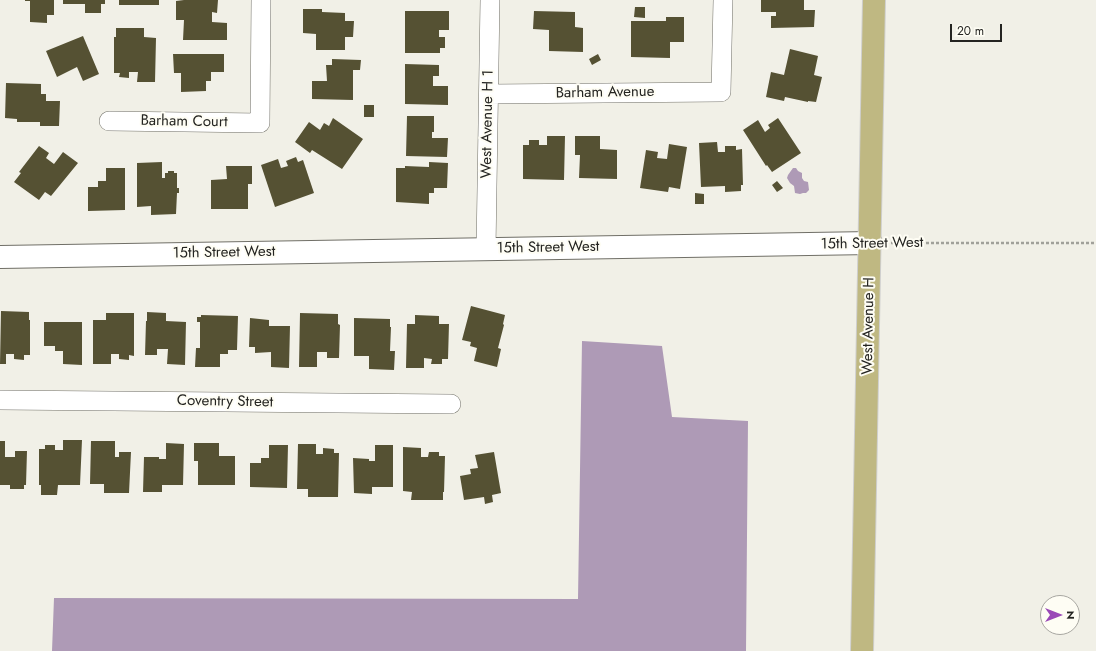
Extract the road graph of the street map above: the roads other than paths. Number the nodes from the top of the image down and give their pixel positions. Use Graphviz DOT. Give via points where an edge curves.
graph roads {
  1 [pos="261,0"];
  2 [pos="490,0"];
  3 [pos="723,0"];
  4 [pos="874,0"];
  5 [pos="488,94"];
  6 [pos="109,121"];
  7 [pos="871,243"];
  8 [pos="486,249"];
  9 [pos="0,256"];
  10 [pos="0,400"];
  11 [pos="451,404"];
  12 [pos="862,651"];
  1 -- 6 [label="street, Barham Court" via="260,123"];
  2 -- 5 [label="street, West Avenue H 1"];
  3 -- 5 [label="street, Barham Avenue" via="721,92"];
  4 -- 7 [label="main road, West Avenue H"];
  5 -- 8 [label="street, West Avenue H 1"];
  7 -- 8 [label="street, 15th Street West"];
  7 -- 12 [label="main road, West Avenue H"];
  8 -- 9 [label="street, 15th Street West"];
  10 -- 11 [label="street, Coventry Street"];
}
